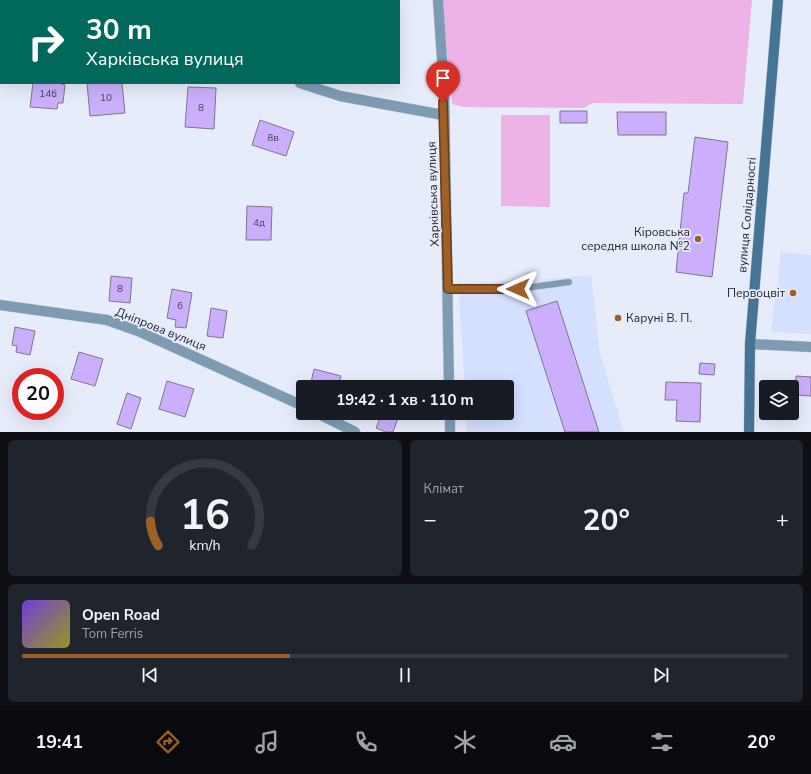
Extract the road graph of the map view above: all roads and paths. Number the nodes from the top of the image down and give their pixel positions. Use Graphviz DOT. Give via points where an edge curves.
graph roads {
  1 [pos="438,0"];
  2 [pos="778,0"];
  3 [pos="303,84"];
  4 [pos="443,115"];
  5 [pos="569,282"];
  6 [pos="448,289"];
  7 [pos="0,305"];
  8 [pos="750,344"];
  9 [pos="811,347"];
  10 [pos="449,380"];
  11 [pos="296,403"];
  12 [pos="332,420"];
  13 [pos="450,420"];
  14 [pos="355,432"];
  15 [pos="450,432"];
  16 [pos="749,432"];
  1 -- 4 [label="street, Харківська вулиця" via="444,89"];
  2 -- 8 [label="main road, вулиця Солідарності"];
  3 -- 4 [label="street" via="340,96"];
  4 -- 6 [label="street, Харківська вулиця"];
  5 -- 6 [label="lane" via="518,289"];
  6 -- 10 [label="street, Харківська вулиця"];
  7 -- 11 [label="street, Дніпрова вулиця" via="106,320 138,331"];
  8 -- 9 [label="street"];
  8 -- 16 [label="main road, вулиця Солідарності"];
  12 -- 14 [label="street"];
  13 -- 15 [label="street"];
}
